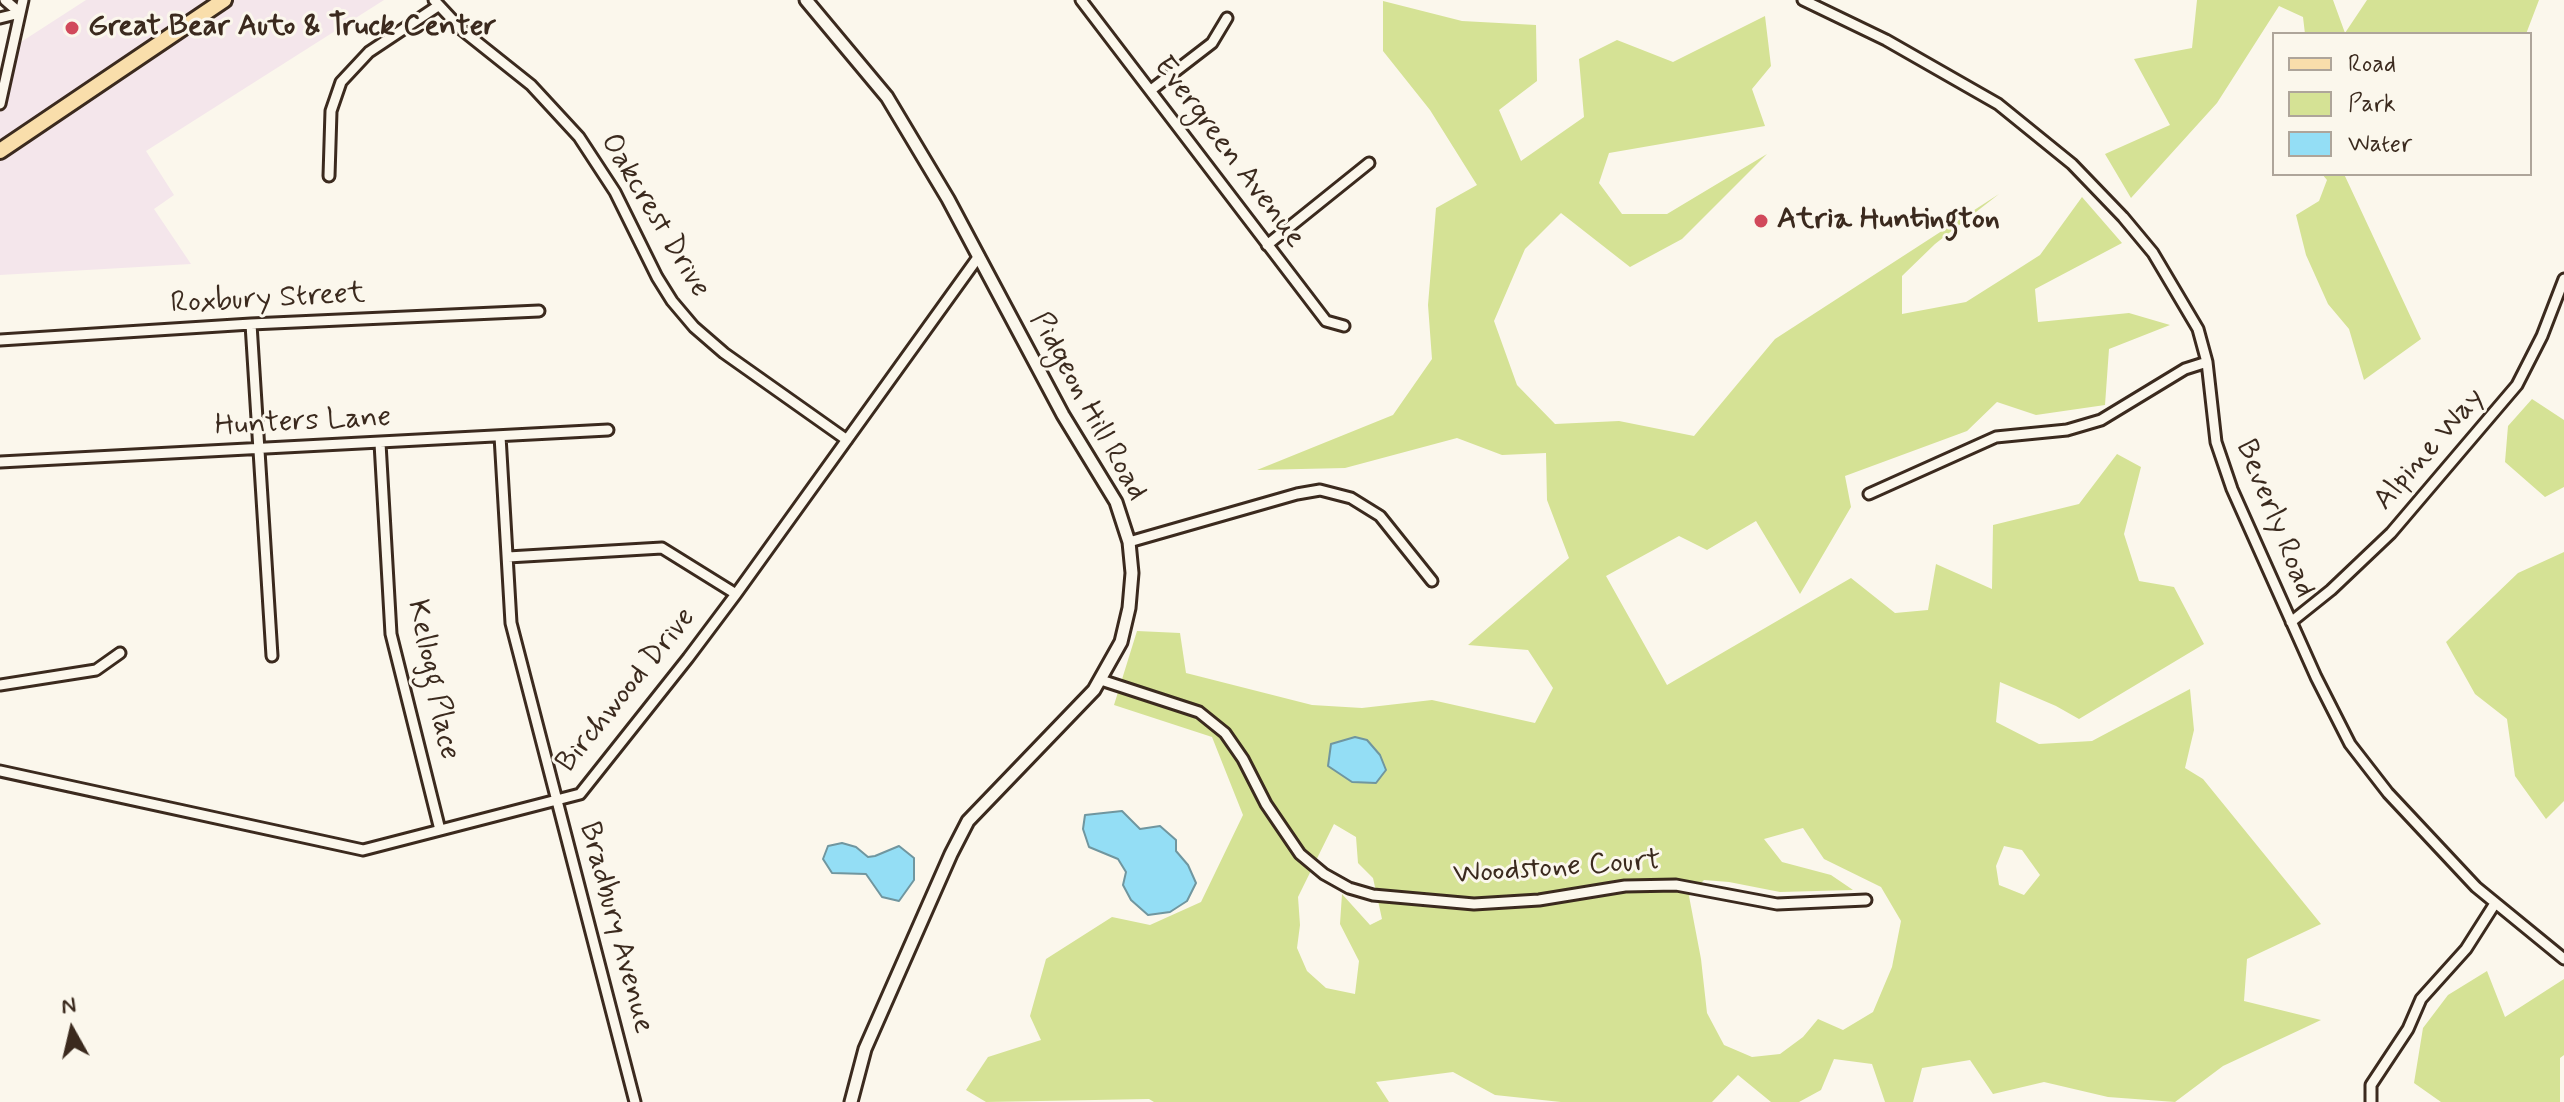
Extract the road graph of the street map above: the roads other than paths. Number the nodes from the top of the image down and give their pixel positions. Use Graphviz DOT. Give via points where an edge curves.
graph roads {
  1 [pos="5,0"];
  2 [pos="23,0"];
  3 [pos="224,0"];
  4 [pos="806,0"];
  5 [pos="1081,0"];
  6 [pos="1803,0"];
  7 [pos="436,3"];
  8 [pos="20,13"];
  9 [pos="0,18"];
  10 [pos="1227,18"];
  11 [pos="1151,90"];
  12 [pos="0,104"];
  13 [pos="0,151"];
  14 [pos="1369,163"];
  15 [pos="329,176"];
  16 [pos="1267,245"];
  17 [pos="979,256"];
  18 [pos="2564,279"];
  19 [pos="539,311"];
  20 [pos="251,324"];
  21 [pos="1344,326"];
  22 [pos="0,340"];
  23 [pos="2207,362"];
  24 [pos="608,430"];
  25 [pos="500,436"];
  26 [pos="847,440"];
  27 [pos="380,443"];
  28 [pos="259,449"];
  29 [pos="0,462"];
  30 [pos="1869,494"];
  31 [pos="1129,542"];
  32 [pos="508,557"];
  33 [pos="1432,581"];
  34 [pos="736,594"];
  35 [pos="2291,622"];
  36 [pos="120,653"];
  37 [pos="272,656"];
  38 [pos="1101,680"];
  39 [pos="0,685"];
  40 [pos="0,771"];
  41 [pos="557,802"];
  42 [pos="440,830"];
  43 [pos="1866,900"];
  44 [pos="2494,905"];
  45 [pos="2564,959"];
  46 [pos="635,1102"];
  47 [pos="851,1102"];
  48 [pos="2371,1102"];
  1 -- 8 [label="street"];
  2 -- 8 [label="street"];
  3 -- 13 [label="main road"];
  4 -- 17 [label="street, Pidgeon Hill Road" via="887,97"];
  5 -- 11 [label="street, Evergreen Avenue"];
  6 -- 23 [label="street, Beverly Road" via="1966,84 2022,121 2072,164 2153,253 2198,329"];
  7 -- 15 [label="street" via="369,52 341,82 331,111"];
  7 -- 26 [label="street, Oakcrest Drive" via="531,85 579,137 615,192 657,277 694,327"];
  8 -- 9 [label="street"];
  8 -- 12 [label="street"];
  10 -- 11 [label="street" via="1212,43"];
  11 -- 16 [label="street, Evergreen Avenue"];
  14 -- 16 [label="street"];
  16 -- 21 [label="street, Evergreen Avenue" via="1326,321"];
  17 -- 26 [label="street, Birchwood Drive"];
  17 -- 31 [label="street, Pidgeon Hill Road" via="1116,502"];
  18 -- 35 [label="street, Alpine Way" via="2517,385 2391,533"];
  19 -- 20 [label="street, Roxbury Street"];
  20 -- 22 [label="street, Roxbury Street"];
  20 -- 28 [label="street"];
  23 -- 30 [label="street" via="2185,369 2101,420 2067,430 1996,437"];
  23 -- 35 [label="street, Beverly Road" via="2222,462"];
  24 -- 25 [label="street, Hunters Lane"];
  25 -- 27 [label="street, Hunters Lane"];
  25 -- 32 [label="street, Bradbury Avenue"];
  26 -- 34 [label="street, Birchwood Drive"];
  27 -- 28 [label="street, Hunters Lane"];
  27 -- 42 [label="street, Kellogg Place" via="391,634"];
  28 -- 29 [label="street, Hunters Lane"];
  28 -- 37 [label="street"];
  31 -- 33 [label="street" via="1320,490 1351,498 1380,516"];
  31 -- 38 [label="street, Pidgeon Hill Road" via="1129,608 1121,642"];
  32 -- 34 [label="street" via="662,548"];
  32 -- 41 [label="street, Bradbury Avenue" via="511,623"];
  34 -- 41 [label="street, Birchwood Drive" via="580,794"];
  35 -- 44 [label="street, Beverly Road" via="2367,770"];
  36 -- 39 [label="street" via="96,670"];
  38 -- 43 [label="street, Woodstone Court" via="1199,712 1225,733 1300,854 1324,874 1373,895 1474,904 1676,885 1777,904"];
  38 -- 47 [label="street, Pidgeon Hill Road" via="968,821 865,1049"];
  40 -- 42 [label="street, Birchwood Drive" via="363,850"];
  41 -- 42 [label="street, Birchwood Drive"];
  41 -- 46 [label="street, Bradbury Avenue"];
  44 -- 45 [label="street, Beverly Road"];
  44 -- 48 [label="street" via="2466,949 2421,999 2371,1085"];
}
